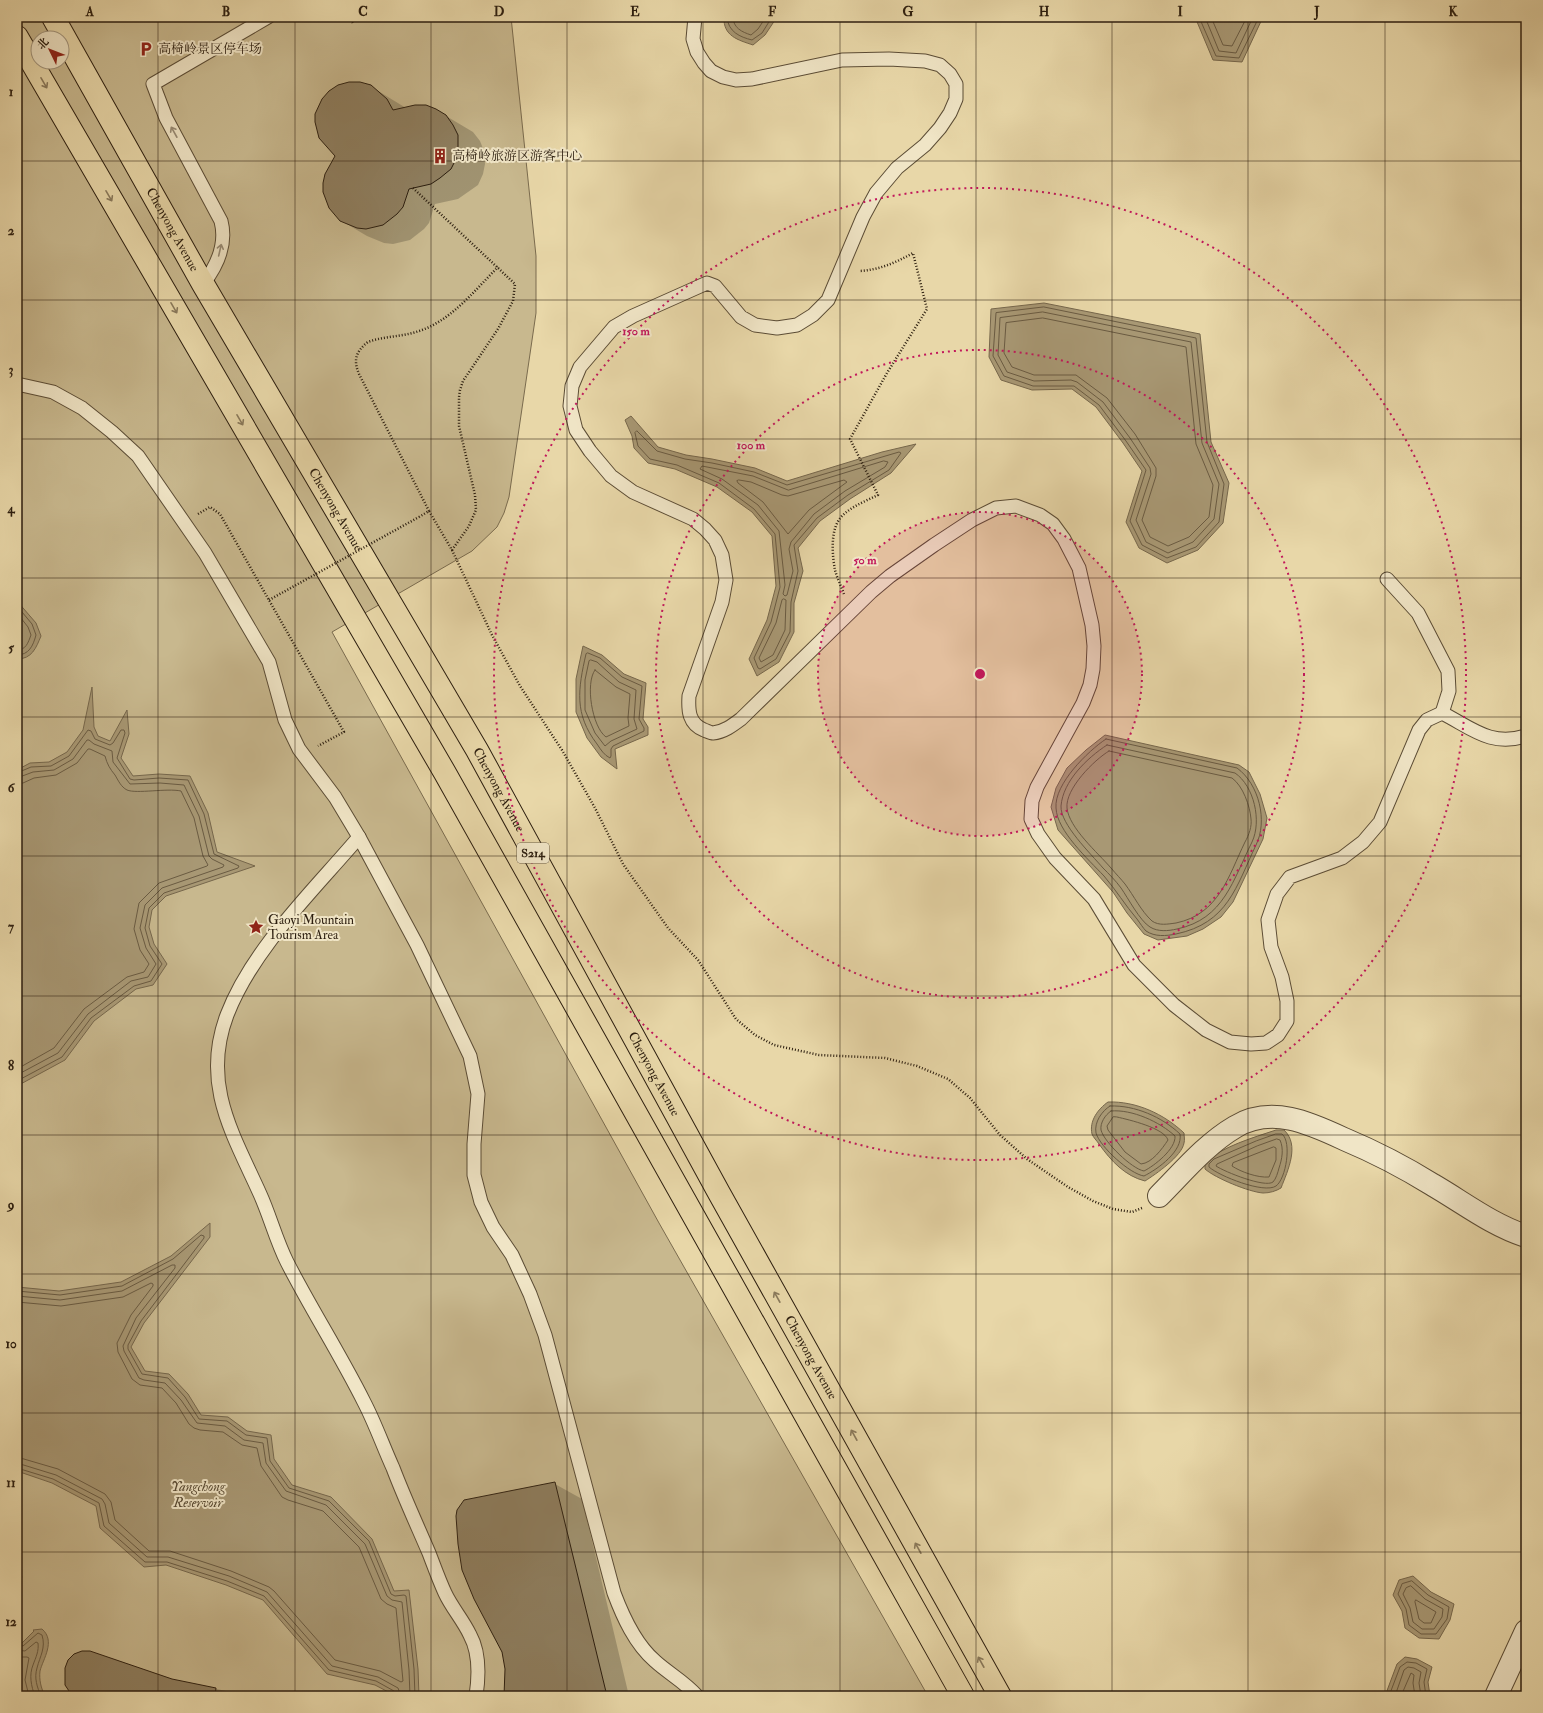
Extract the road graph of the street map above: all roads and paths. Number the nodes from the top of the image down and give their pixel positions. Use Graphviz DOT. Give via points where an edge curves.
graph roads {
  1 [pos="52,17"];
  2 [pos="268,17"];
  3 [pos="349,17"];
  4 [pos="696,17"];
  5 [pos="352,23"];
  6 [pos="17,37"];
  7 [pos="413,188"];
  8 [pos="498,267"];
  9 [pos="839,273"];
  10 [pos="203,284"];
  11 [pos="17,384"];
  12 [pos="429,512"];
  13 [pos="183,522"];
  14 [pos="452,550"];
  15 [pos="1387,579"];
  16 [pos="269,600"];
  17 [pos="851,611"];
  18 [pos="1442,713"];
  19 [pos="1526,736"];
  20 [pos="303,754"];
  21 [pos="359,837"];
  22 [pos="1159,1196"];
  23 [pos="1526,1236"];
  24 [pos="17,1568"];
  25 [pos="17,1580"];
  26 [pos="1526,1631"];
  27 [pos="476,1696"];
  28 [pos="697,1696"];
  29 [pos="963,1696"];
  30 [pos="1000,1696"];
  31 [pos="1496,1696"];
  1 -- 10 [label="highway, Chenyong Avenue / S214"];
  10 -- 2 [label="lane, one-way" via="212,273 221,250 221,221 166,118 153,84"];
  3 -- 5 [label="path"];
  4 -- 9 [label="lane" via="693,39 700,58 711,70 736,80 842,60 890,59 925,61 940,65 956,84 956,99 950,114 925,145 897,168 876,193"];
  6 -- 29 [label="highway, S214, one-way" via="445,773"];
  7 -- 8 [label="path"];
  8 -- 12 [label="path" via="457,308 432,325 418,332 368,342 361,347 355,360 359,374"];
  8 -- 14 [label="path" via="515,284 513,301 498,329 463,381 460,390 462,445 475,495 476,510 469,526"];
  9 -- 17 [label="path" via="870,271 893,264 913,253 927,309 850,439 878,495 841,517 835,531 835,571"];
  9 -- 17 [label="lane" via="828,300 813,315 797,325 776,328 755,325 741,317 715,286 707,283 633,316 614,327 580,367 572,386 570,406 576,430 612,476 633,492 693,519 705,529 722,554 726,580 722,602 689,696 688,709 691,721 713,733 728,728 741,719"];
  30 -- 10 [label="highway, Chenyong Avenue / S214, one-way" via="719,1194 476,750"];
  11 -- 13 [label="lane" via="53,392 82,408 112,432 138,456"];
  12 -- 14 [label="path"];
  12 -- 16 [label="path, bridge"];
  13 -- 16 [label="path" via="210,507 220,514"];
  13 -- 20 [label="lane" via="269,662 285,720"];
  14 -- 22 [label="path" via="492,635 520,686 562,750 623,864 668,928 698,960 736,1019 774,1045 819,1055 885,1058 917,1066 948,1079 970,1098 1000,1134 1027,1159 1093,1201 1113,1209 1132,1212"];
  15 -- 18 [label="lane" via="1418,613 1448,671 1448,691"];
  16 -- 20 [label="path" via="344,732"];
  17 -- 18 [label="lane" via="890,576 972,520 996,508 1016,506 1040,515 1053,524 1079,568 1092,625 1093,669 1083,703 1037,787 1032,801 1031,819 1055,858 1094,899 1134,965 1174,1005 1206,1030 1230,1042 1266,1043 1278,1035 1287,1021 1287,1001 1271,947 1268,920 1277,894 1290,877 1342,858 1364,842 1380,822 1419,730 1427,720"];
  18 -- 19 [label="lane" via="1487,737 1512,739"];
  20 -- 21 [label="lane" via="335,797"];
  21 -- 27 [label="lane" via="257,958 240,988 227,1016 220,1040 217,1065 220,1094 225,1116 285,1259 377,1427 446,1594 472,1637 479,1675"];
  21 -- 28 [label="lane" via="417,945 470,1056 478,1094 474,1175 481,1202 493,1228 512,1255 545,1335 614,1593 624,1619 653,1660"];
  22 -- 23 [label="street" via="1214,1142 1235,1126 1257,1118 1284,1117 1310,1123 1389,1159 1492,1221"];
  24 -- 25 [label="path" via="21,1577"];
  26 -- 31 [label="street"];
}
